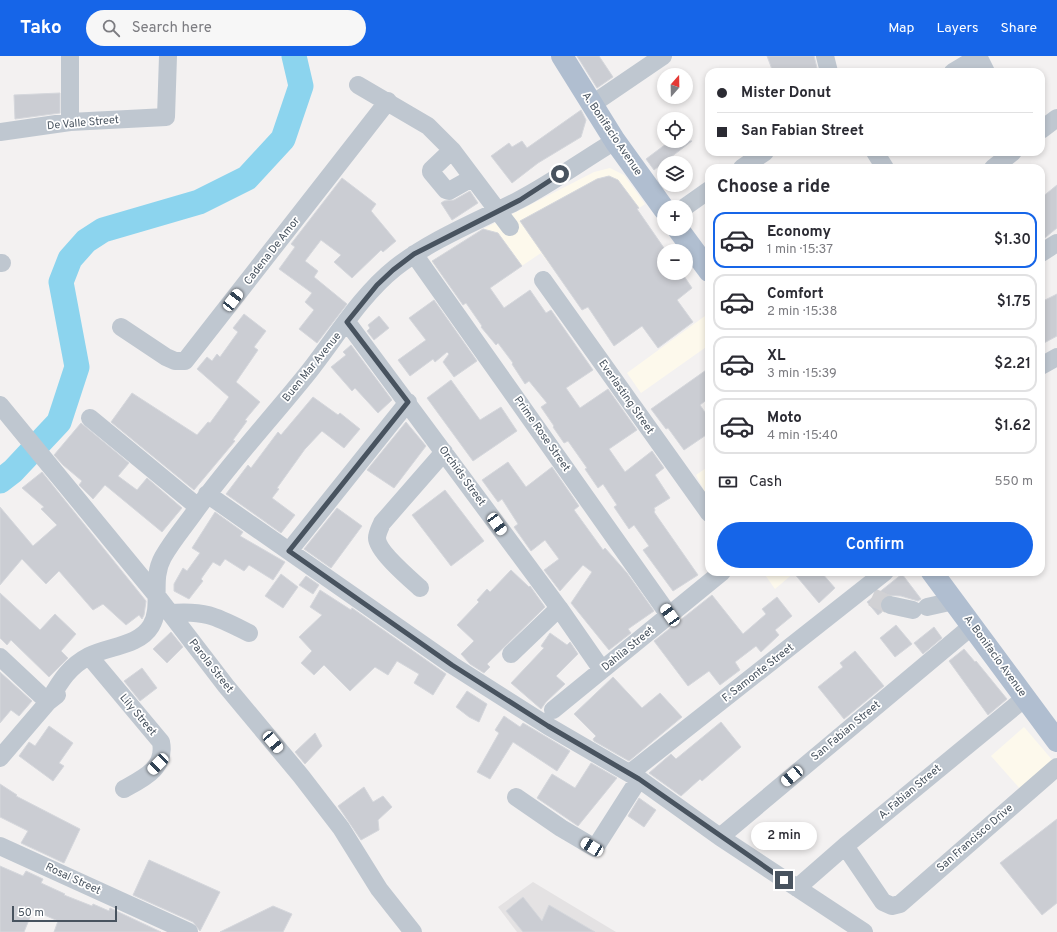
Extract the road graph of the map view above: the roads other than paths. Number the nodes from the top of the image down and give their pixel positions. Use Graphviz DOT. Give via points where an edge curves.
graph roads {
  1 [pos="70,56"];
  2 [pos="168,56"];
  3 [pos="562,56"];
  4 [pos="663,56"];
  5 [pos="825,56"];
  6 [pos="980,62"];
  7 [pos="828,68"];
  8 [pos="964,68"];
  9 [pos="358,85"];
  10 [pos="388,101"];
  11 [pos="591,105"];
  12 [pos="1057,118"];
  13 [pos="70,122"];
  14 [pos="1045,127"];
  15 [pos="0,132"];
  16 [pos="614,141"];
  17 [pos="452,150"];
  18 [pos="759,156"];
  19 [pos="1008,156"];
  20 [pos="748,164"];
  21 [pos="998,164"];
  22 [pos="472,178"];
  23 [pos="705,193"];
  24 [pos="657,200"];
  25 [pos="693,201"];
  26 [pos="498,210"];
  27 [pos="510,227"];
  28 [pos="683,236"];
  29 [pos="1057,243"];
  30 [pos="1045,250"];
  31 [pos="414,254"];
  32 [pos="705,266"];
  33 [pos="543,280"];
  34 [pos="347,322"];
  35 [pos="121,327"];
  36 [pos="1057,356"];
  37 [pos="1045,364"];
  38 [pos="408,402"];
  39 [pos="0,405"];
  40 [pos="90,418"];
  41 [pos="444,452"];
  42 [pos="202,501"];
  43 [pos="705,507"];
  44 [pos="289,551"];
  45 [pos="717,576"];
  46 [pos="883,576"];
  47 [pos="935,576"];
  48 [pos="420,588"];
  49 [pos="157,596"];
  50 [pos="954,601"];
  51 [pos="890,605"];
  52 [pos="559,608"];
  53 [pos="170,613"];
  54 [pos="670,615"];
  55 [pos="972,626"];
  56 [pos="249,633"];
  57 [pos="511,654"];
  58 [pos="89,656"];
  59 [pos="0,657"];
  60 [pos="602,670"];
  61 [pos="1025,698"];
  62 [pos="48,702"];
  63 [pos="553,710"];
  64 [pos="1057,741"];
  65 [pos="0,758"];
  66 [pos="1057,767"];
  67 [pos="635,776"];
  68 [pos="124,789"];
  69 [pos="516,797"];
  70 [pos="720,837"];
  71 [pos="0,846"];
  72 [pos="845,846"];
  73 [pos="797,888"];
  74 [pos="189,932"];
  75 [pos="413,932"];
  76 [pos="864,932"];
  1 -- 13 [label="street"];
  2 -- 13 [label="street, De Valle Street" via="166,117"];
  3 -- 11 [label="main road, A. Bonifacio Avenue"];
  4 -- 11 [label="street"];
  5 -- 7 [label="street"];
  6 -- 8 [label="street"];
  9 -- 10 [label="street"];
  10 -- 17 [label="street" via="428,126"];
  10 -- 35 [label="street, Cadena De Amor" via="184,361 166,357"];
  11 -- 16 [label="main road, A. Bonifacio Avenue"];
  12 -- 14 [label="street"];
  13 -- 15 [label="street, De Valle Street"];
  16 -- 24 [label="main road, A. Bonifacio Avenue"];
  16 -- 26 [label="street, Buen Mar Avenue" via="520,200"];
  17 -- 22 [label="street"];
  17 -- 22 [label="street" via="431,172 449,191"];
  18 -- 20 [label="street"];
  19 -- 21 [label="street"];
  22 -- 26 [label="street"];
  23 -- 25 [label="street"];
  26 -- 27 [label="street"];
  26 -- 31 [label="street, Buen Mar Avenue"];
  28 -- 32 [label="main road"];
  29 -- 30 [label="street"];
  31 -- 34 [label="street, Buen Mar Avenue" via="377,285"];
  31 -- 54 [label="street, Prime Rose Street"];
  33 -- 43 [label="street, Everlasting Street"];
  34 -- 38 [label="street, Orchids Street"];
  34 -- 42 [label="street, Buen Mar Avenue"];
  36 -- 37 [label="street"];
  38 -- 41 [label="street, Orchids Street"];
  38 -- 44 [label="street"];
  39 -- 49 [label="street, Parola Street"];
  40 -- 42 [label="street"];
  41 -- 48 [label="street" via="382,524 378,532 377,540 382,550"];
  41 -- 52 [label="street, Orchids Street"];
  42 -- 44 [label="street"];
  42 -- 49 [label="street, Buen Mar Avenue" via="162,558 156,574"];
  44 -- 67 [label="street" via="452,665 548,726"];
  45 -- 54 [label="street, Dahlia Street"];
  46 -- 67 [label="street, F. Samonte Street" via="867,594"];
  47 -- 50 [label="main road, A. Bonifacio Avenue"];
  49 -- 53 [label="street, Parola Street"];
  49 -- 58 [label="street, Buen Mar Avenue" via="155,619 143,635"];
  50 -- 51 [label="street" via="920,608"];
  50 -- 55 [label="main road, A. Bonifacio Avenue"];
  52 -- 57 [label="street"];
  52 -- 60 [label="street, Orchids Street"];
  53 -- 56 [label="street" via="194,611 217,617"];
  53 -- 75 [label="street, Parola Street" via="341,828 379,889"];
  54 -- 60 [label="street, Dahlia Street"];
  55 -- 61 [label="main road, A. Bonifacio Avenue"];
  55 -- 70 [label="street, San Fabian Street"];
  58 -- 62 [label="street, Buen Mar Avenue" via="64,674"];
  58 -- 68 [label="street, Lily Street" via="161,742 162,752 158,764 147,777"];
  59 -- 62 [label="street"];
  60 -- 63 [label="street, Dahlia Street"];
  61 -- 64 [label="main road, A. Bonifacio Avenue"];
  61 -- 72 [label="street, A. Fabian Street"];
  62 -- 65 [label="street, Buen Mar Avenue"];
  66 -- 72 [label="street, San Francisco Drive" via="900,904 892,906 883,902"];
  67 -- 69 [label="street, F. Samonte Street" via="595,848"];
  67 -- 70 [label="street"];
  70 -- 73 [label="street"];
  71 -- 74 [label="street, Rosal Street"];
  72 -- 73 [label="street, A. Fabian Street"];
  73 -- 76 [label="street"];
}
